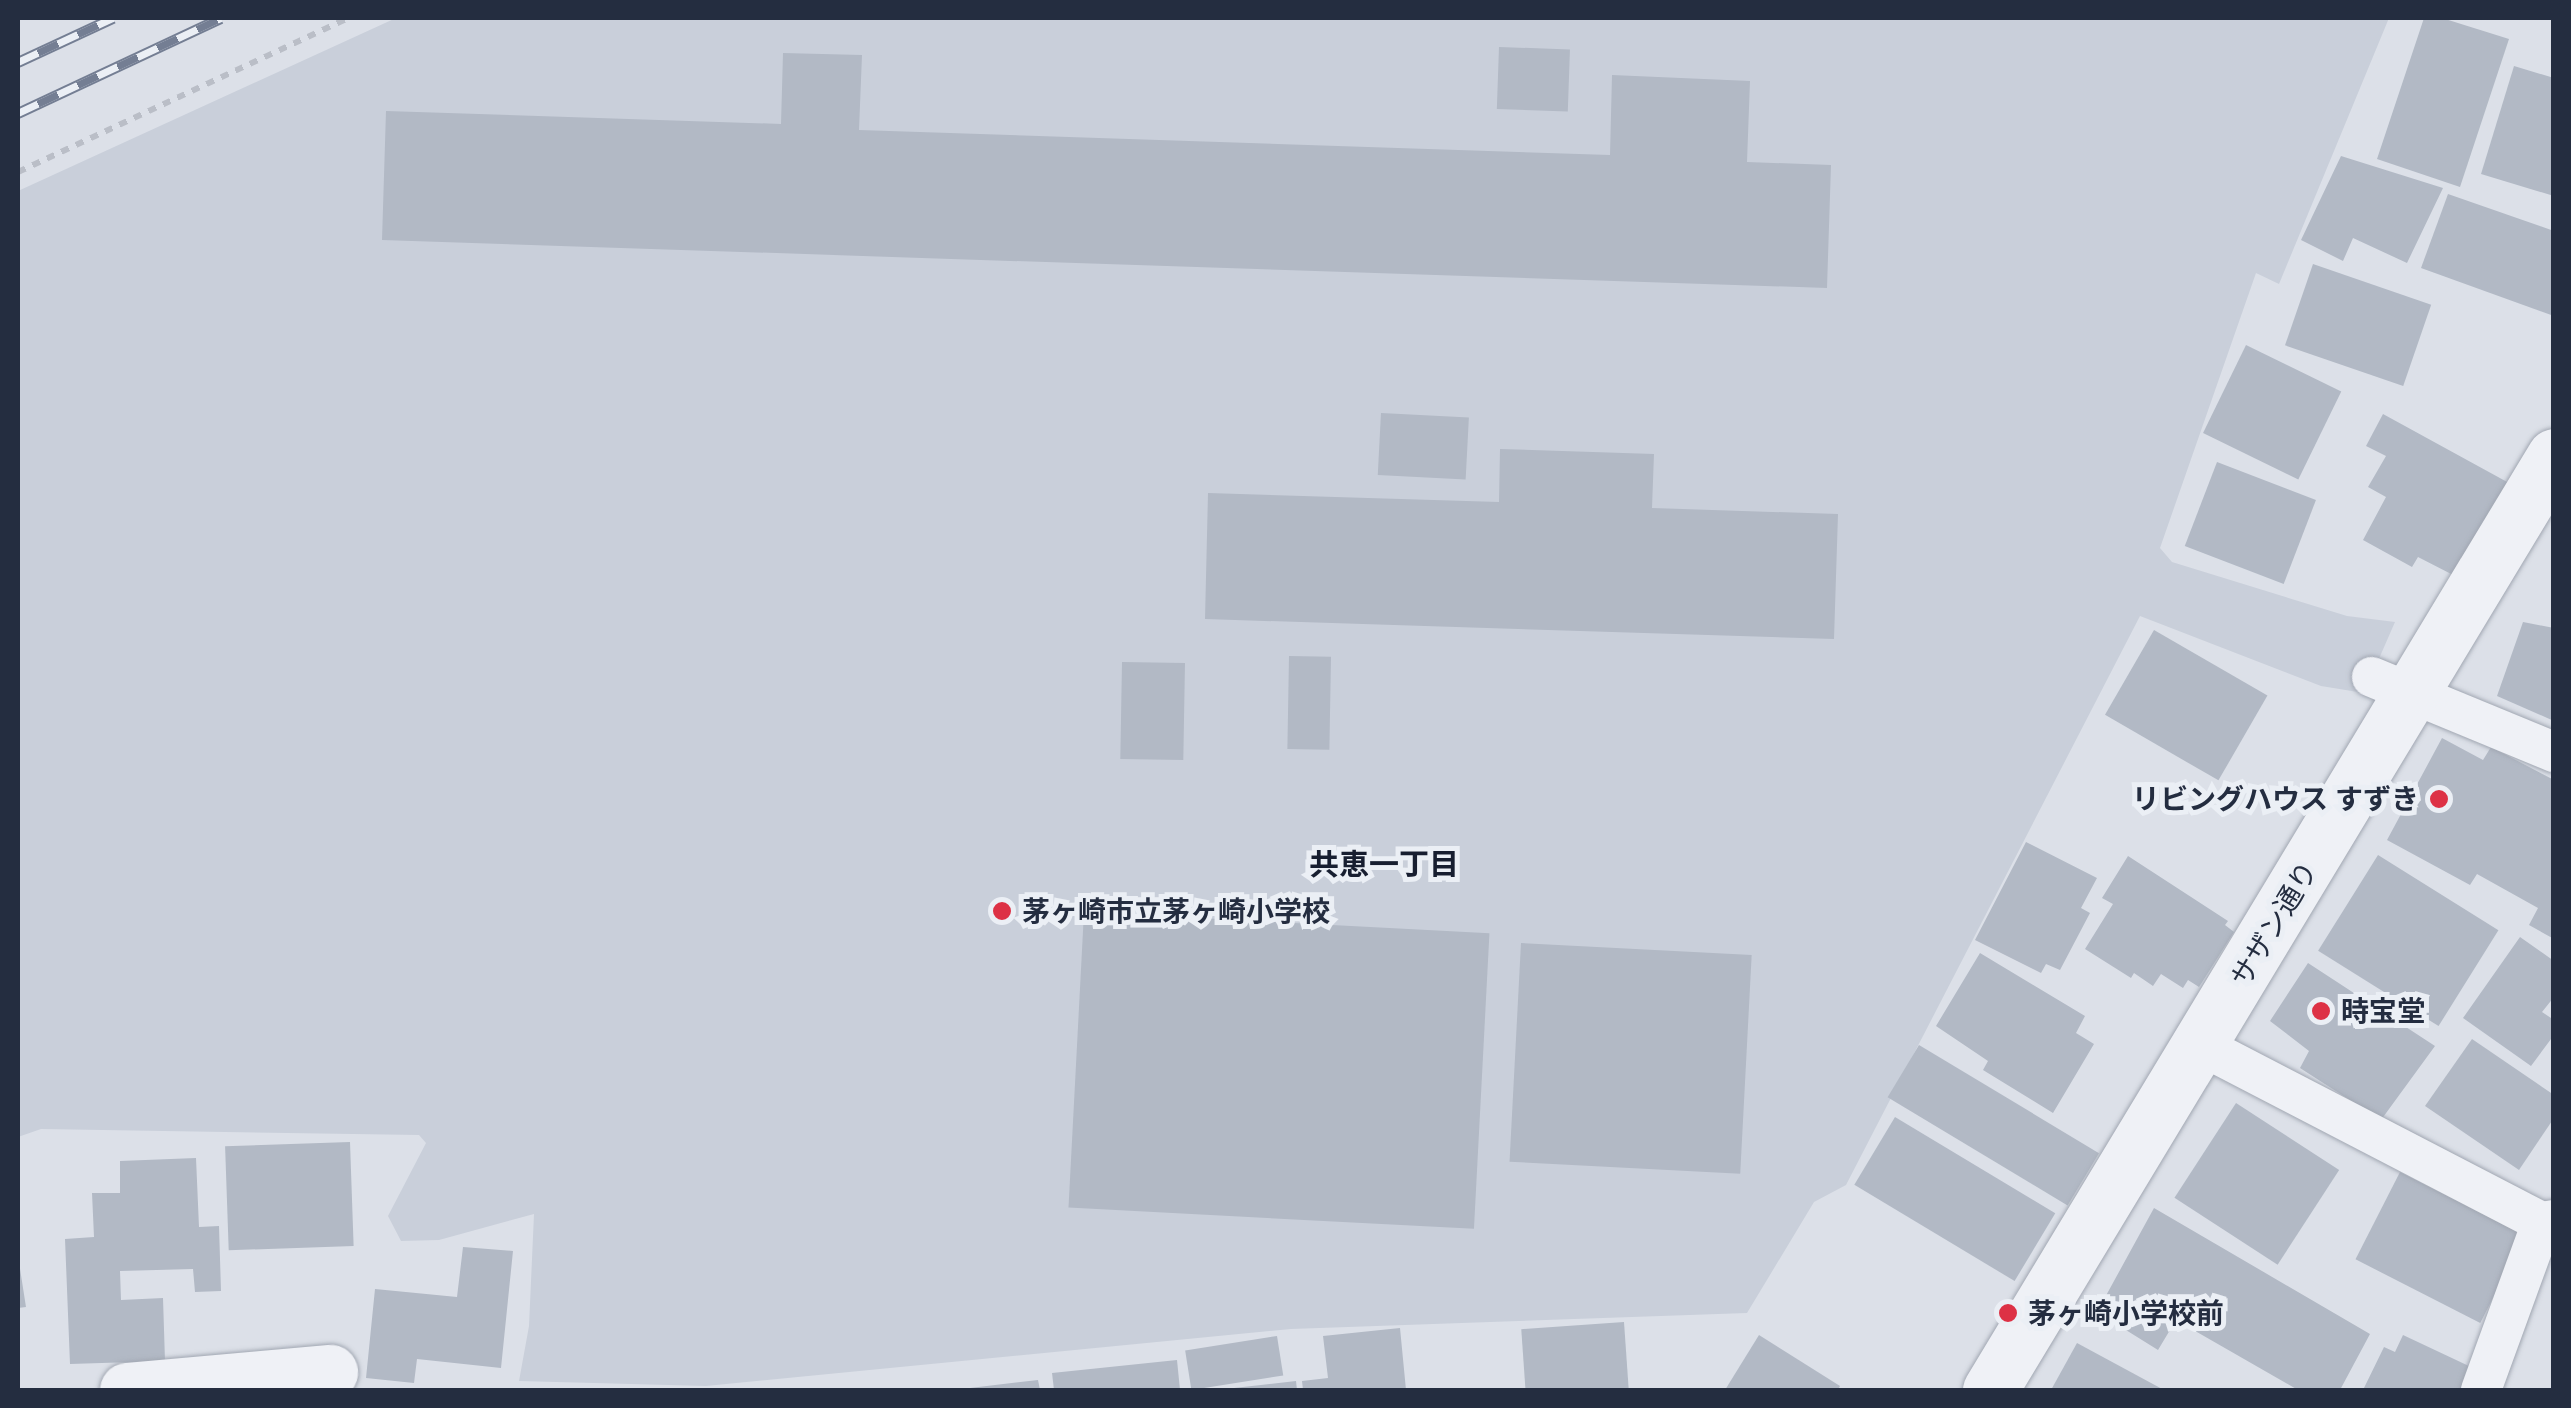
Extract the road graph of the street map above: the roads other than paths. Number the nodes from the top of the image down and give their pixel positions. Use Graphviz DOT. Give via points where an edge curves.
graph roads {
  1 [pos="2554,456"];
  2 [pos="2393,686"];
  3 [pos="2554,752"];
  4 [pos="2200,1045"];
  5 [pos="2548,1221"];
  6 [pos="330,1372"];
  7 [pos="127,1390"];
  8 [pos="1990,1390"];
  9 [pos="2481,1390"];
  1 -- 2 [label="street, サザン通り"];
  2 -- 3 [label="lane"];
  2 -- 4 [label="street, サザン通り"];
  4 -- 5 [label="lane"];
  4 -- 8 [label="street, サザン通り"];
  5 -- 9 [label="lane"];
  6 -- 7 [label="street"];
}
